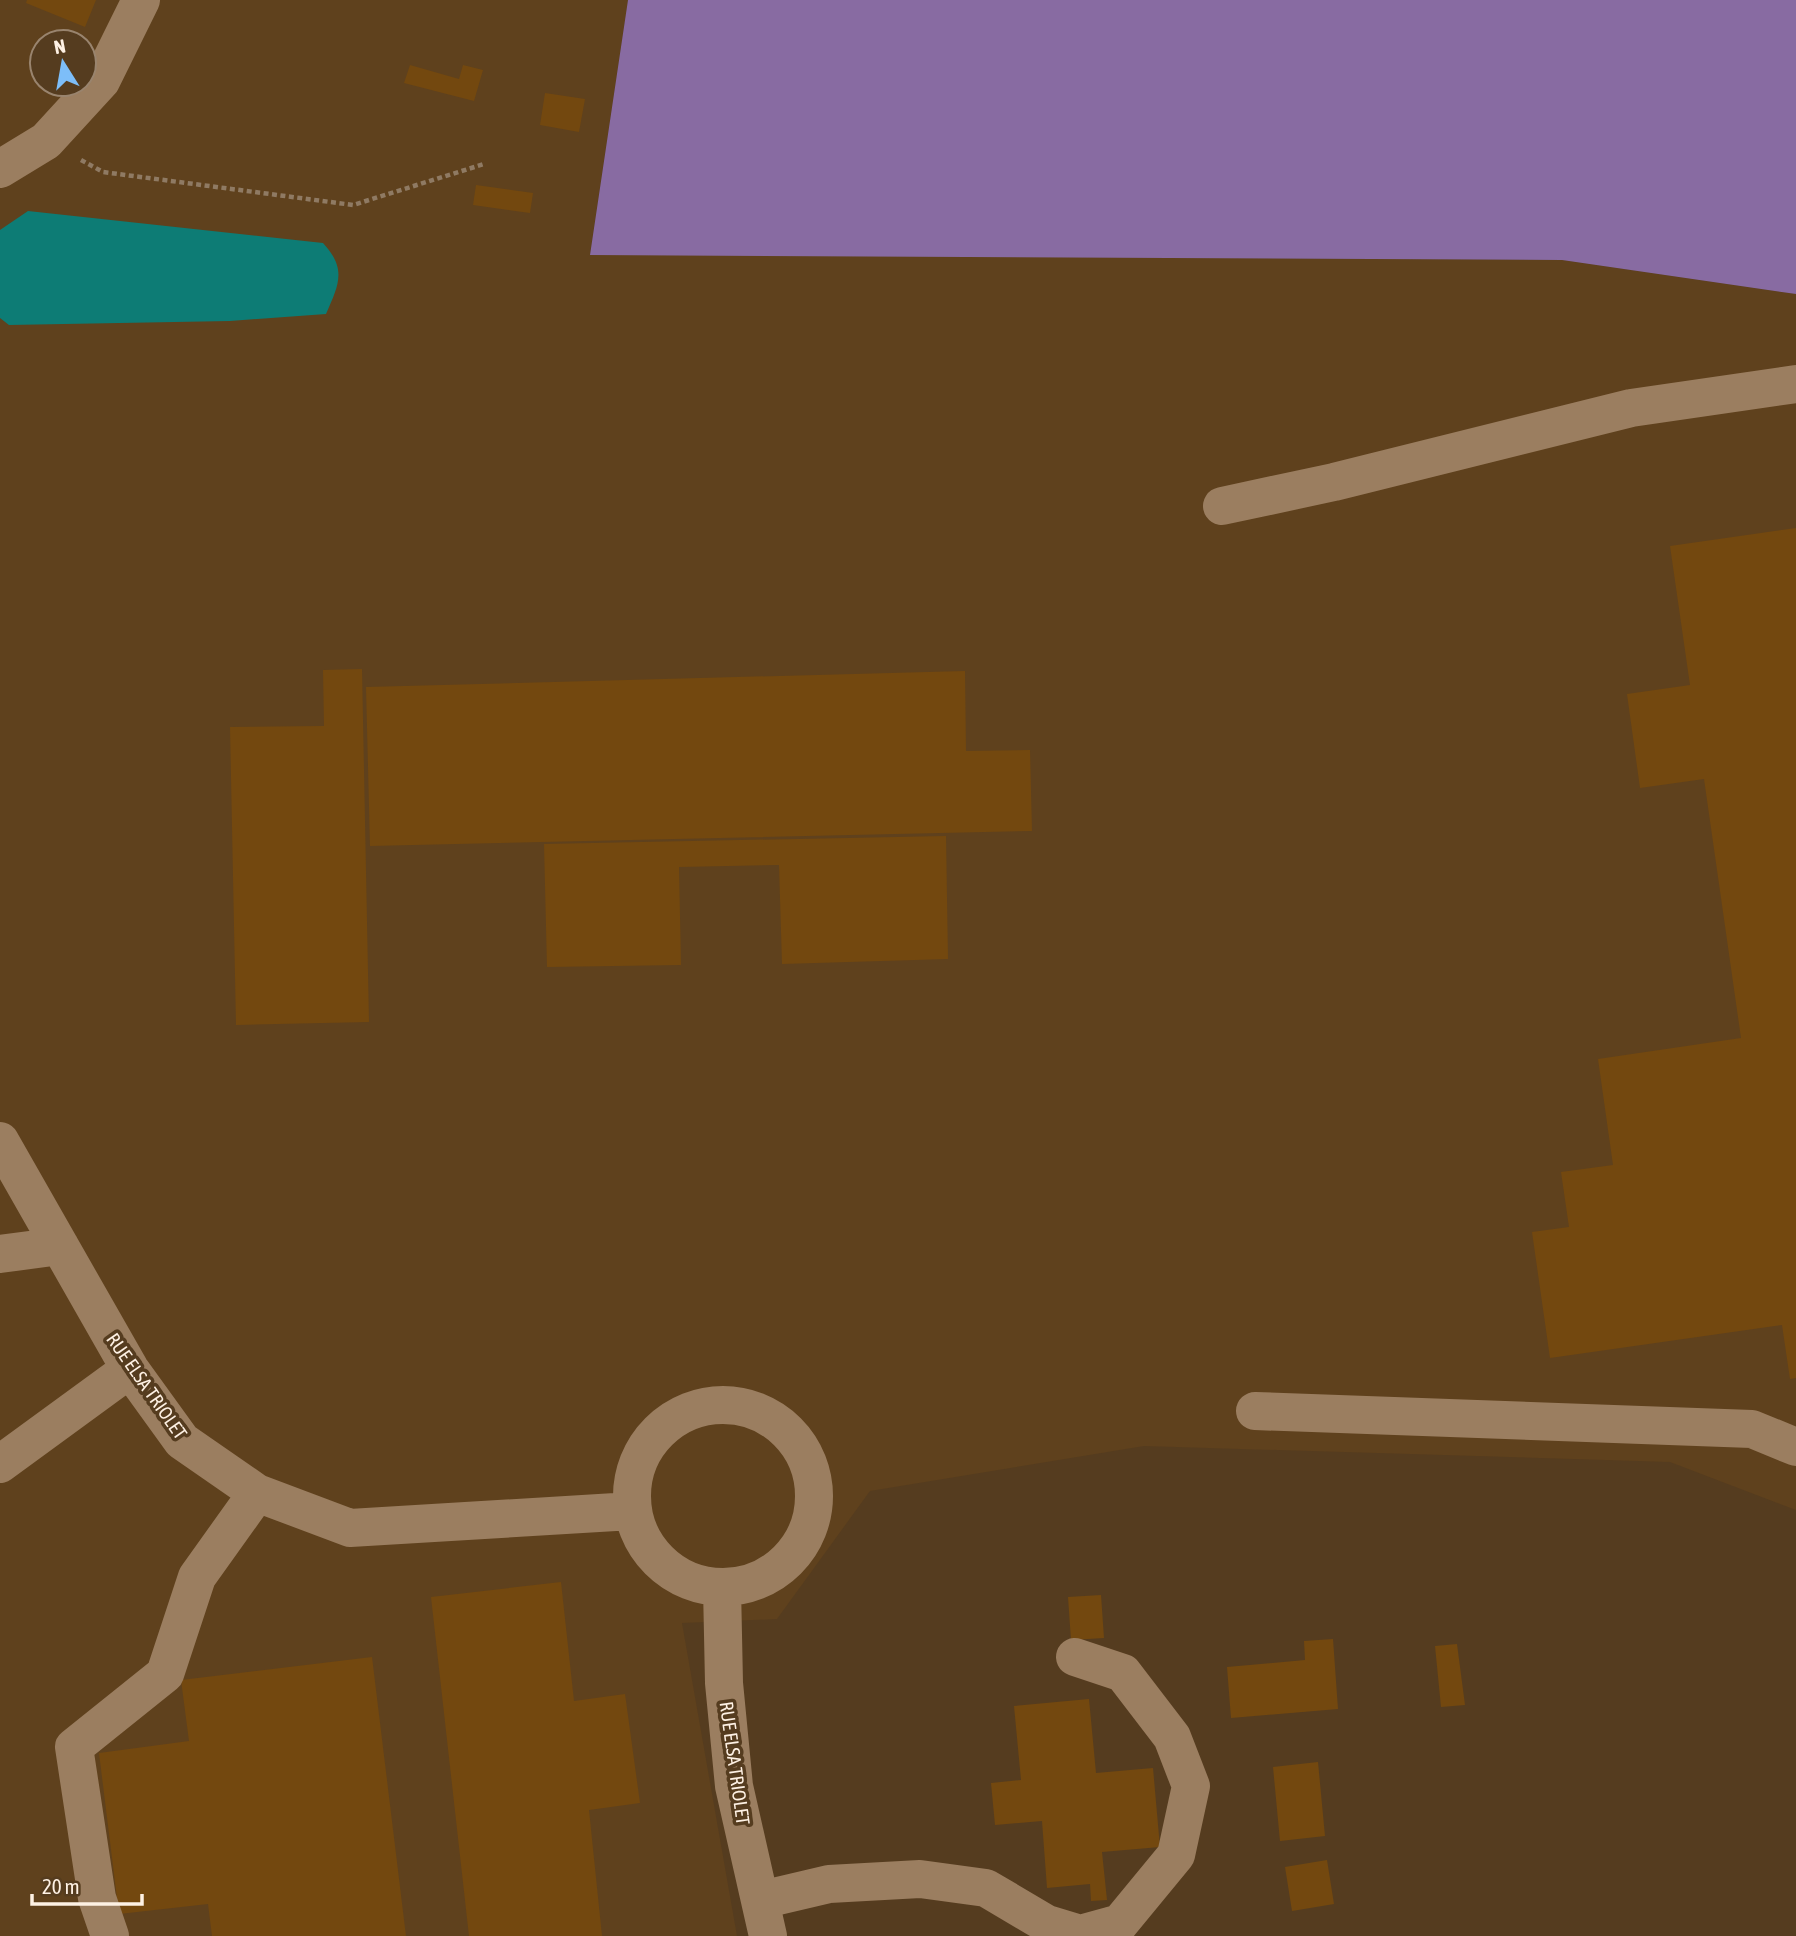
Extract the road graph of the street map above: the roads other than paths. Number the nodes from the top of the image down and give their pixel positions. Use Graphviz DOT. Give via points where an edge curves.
graph roads {
  1 [pos="141,0"];
  2 [pos="0,169"];
  3 [pos="1796,384"];
  4 [pos="1222,506"];
  5 [pos="0,1141"];
  6 [pos="60,1246"];
  7 [pos="0,1254"];
  8 [pos="130,1368"];
  9 [pos="1255,1411"];
  10 [pos="1796,1447"];
  11 [pos="0,1464"];
  12 [pos="257,1493"];
  13 [pos="632,1511"];
  14 [pos="722,1587"];
  15 [pos="1075,1657"];
  16 [pos="764,1918"];
  17 [pos="110,1936"];
  1 -- 2 [label="street" via="102,81 46,141"];
  3 -- 4 [label="street" via="1631,408"];
  5 -- 6 [label="street, RUE ELSA TRIOLET"];
  6 -- 7 [label="street"];
  6 -- 8 [label="street, RUE ELSA TRIOLET"];
  8 -- 11 [label="street"];
  8 -- 12 [label="street, RUE ELSA TRIOLET" via="182,1441"];
  9 -- 10 [label="street" via="1752,1430"];
  12 -- 13 [label="street, RUE ELSA TRIOLET" via="350,1528"];
  12 -- 17 [label="street" via="197,1577 165,1674 74,1747 97,1898"];
  13 -- 14 [label="street" via="643,1541 663,1566 691,1582"];
  13 -- 14 [label="street" via="633,1478 645,1448 675,1417 716,1404 759,1411 794,1437 813,1475 814,1508 804,1539 783,1565 755,1582"];
  14 -- 16 [label="street, RUE ELSA TRIOLET" via="724,1683 734,1786"];
  15 -- 16 [label="street" via="1123,1673 1172,1737 1191,1786 1176,1855 1120,1923 1080,1934 1047,1924 986,1888 920,1879 829,1884"];
}
